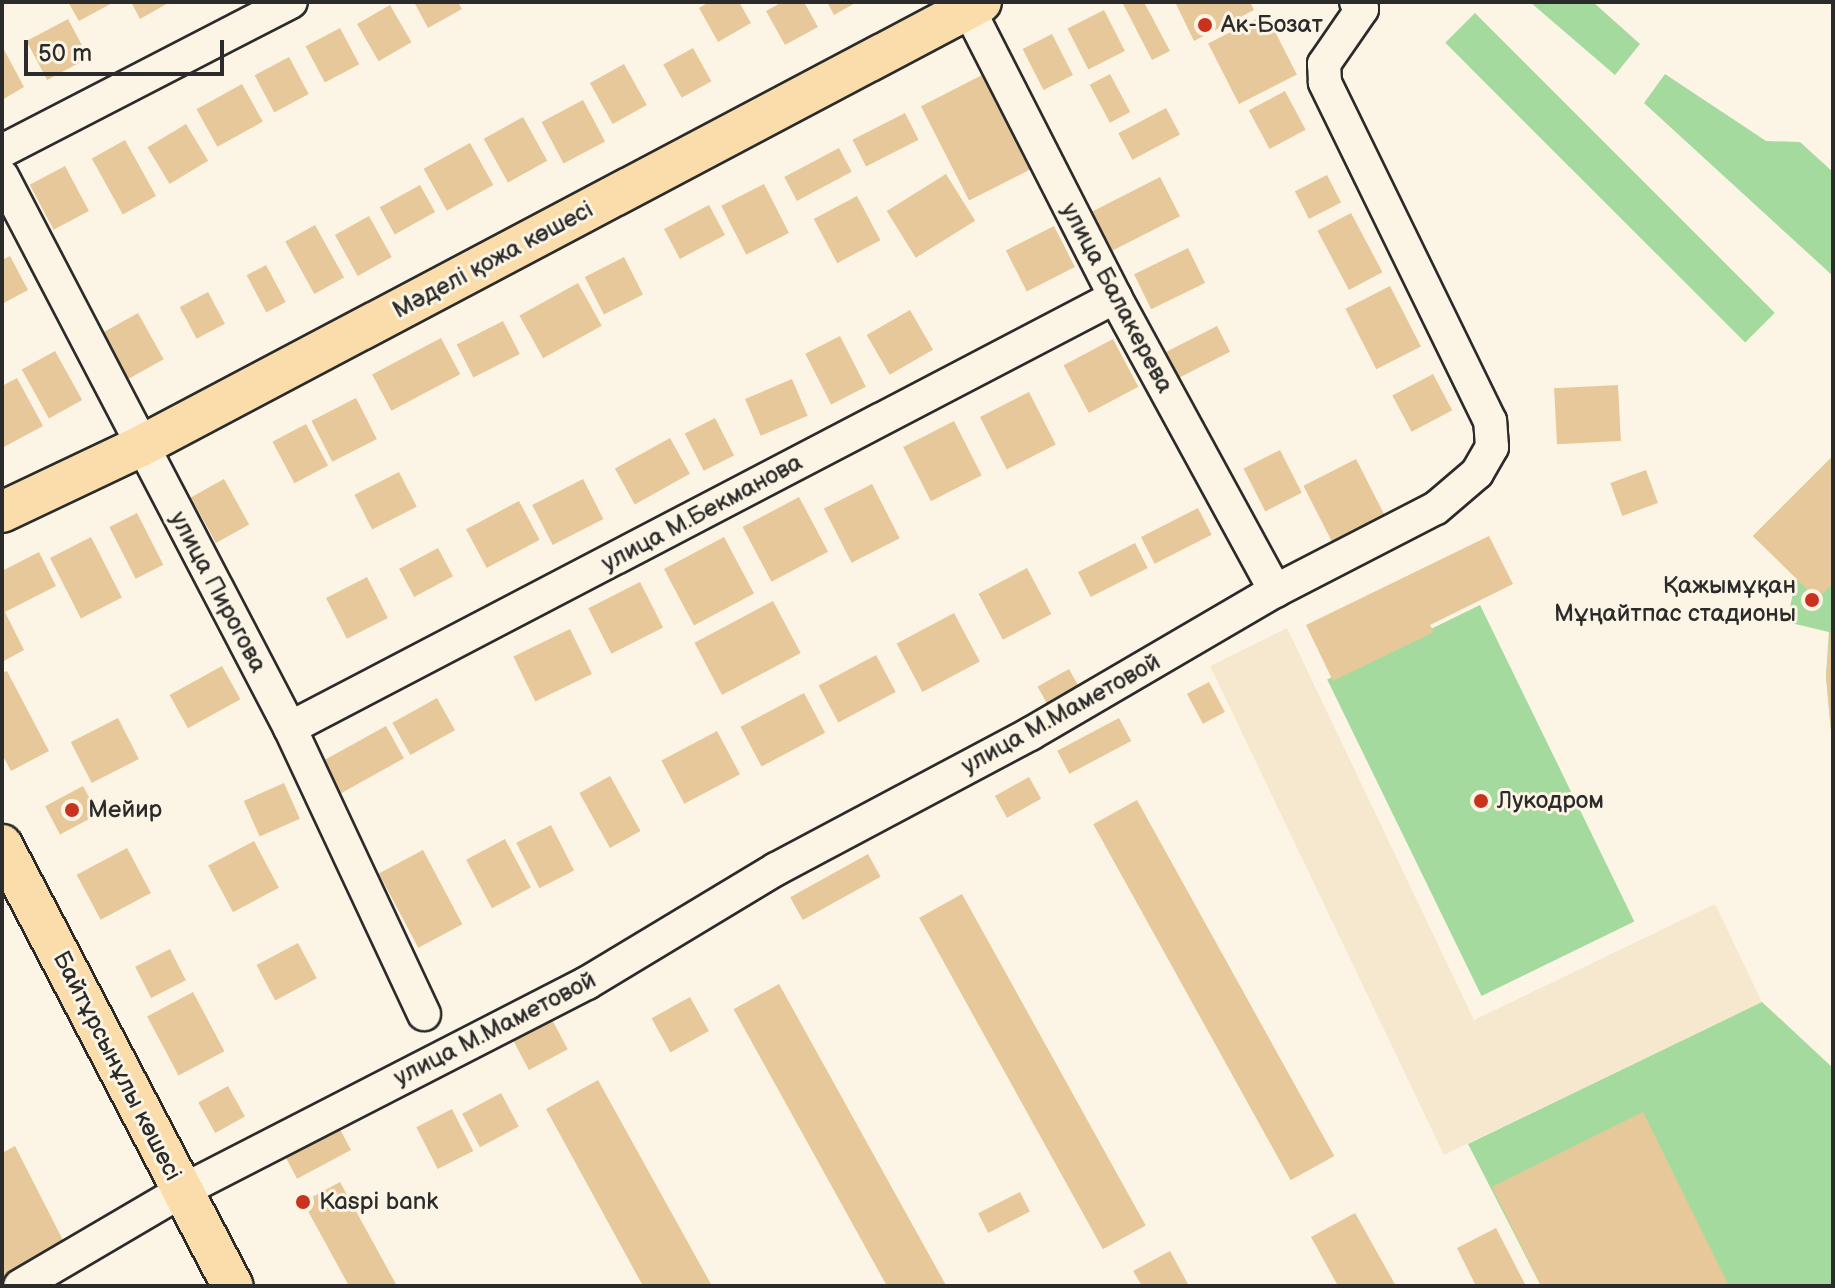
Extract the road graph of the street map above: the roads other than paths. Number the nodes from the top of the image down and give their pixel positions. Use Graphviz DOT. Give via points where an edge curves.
graph roads {
  1 [pos="291,2"];
  2 [pos="972,4"];
  3 [pos="1359,6"];
  4 [pos="2,151"];
  5 [pos="2,176"];
  6 [pos="1115,297"];
  7 [pos="141,446"];
  8 [pos="2,512"];
  9 [pos="1275,591"];
  10 [pos="290,728"];
  11 [pos="2,845"];
  12 [pos="424,1014"];
  13 [pos="182,1191"];
  14 [pos="20,1286"];
  15 [pos="233,1286"];
  1 -- 4 [label="street"];
  2 -- 6 [label="street, улица Балакерева"];
  2 -- 7 [label="main road, Мәделі қожа көшесі"];
  3 -- 9 [label="street, улица М.Маметовой" via="1324,64 1325,82 1490,421 1492,447 1477,473 1436,508"];
  5 -- 7 [label="street, улица Пирогова"];
  6 -- 9 [label="street, улица Балакерева"];
  6 -- 10 [label="street, улица М.Бекманова"];
  7 -- 8 [label="main road, Мәделі қожа көшесі"];
  7 -- 10 [label="street, улица Пирогова"];
  9 -- 13 [label="street, улица М.Маметовой" via="1030,734 776,869 587,983"];
  10 -- 12 [label="street, улица Пирогова"];
  11 -- 13 [label="main road, Байтұрсынұлы көшесі"];
  13 -- 14 [label="street, улица М.Маметовой"];
  13 -- 15 [label="main road, Байтұрсынұлы көшесі"];
}
